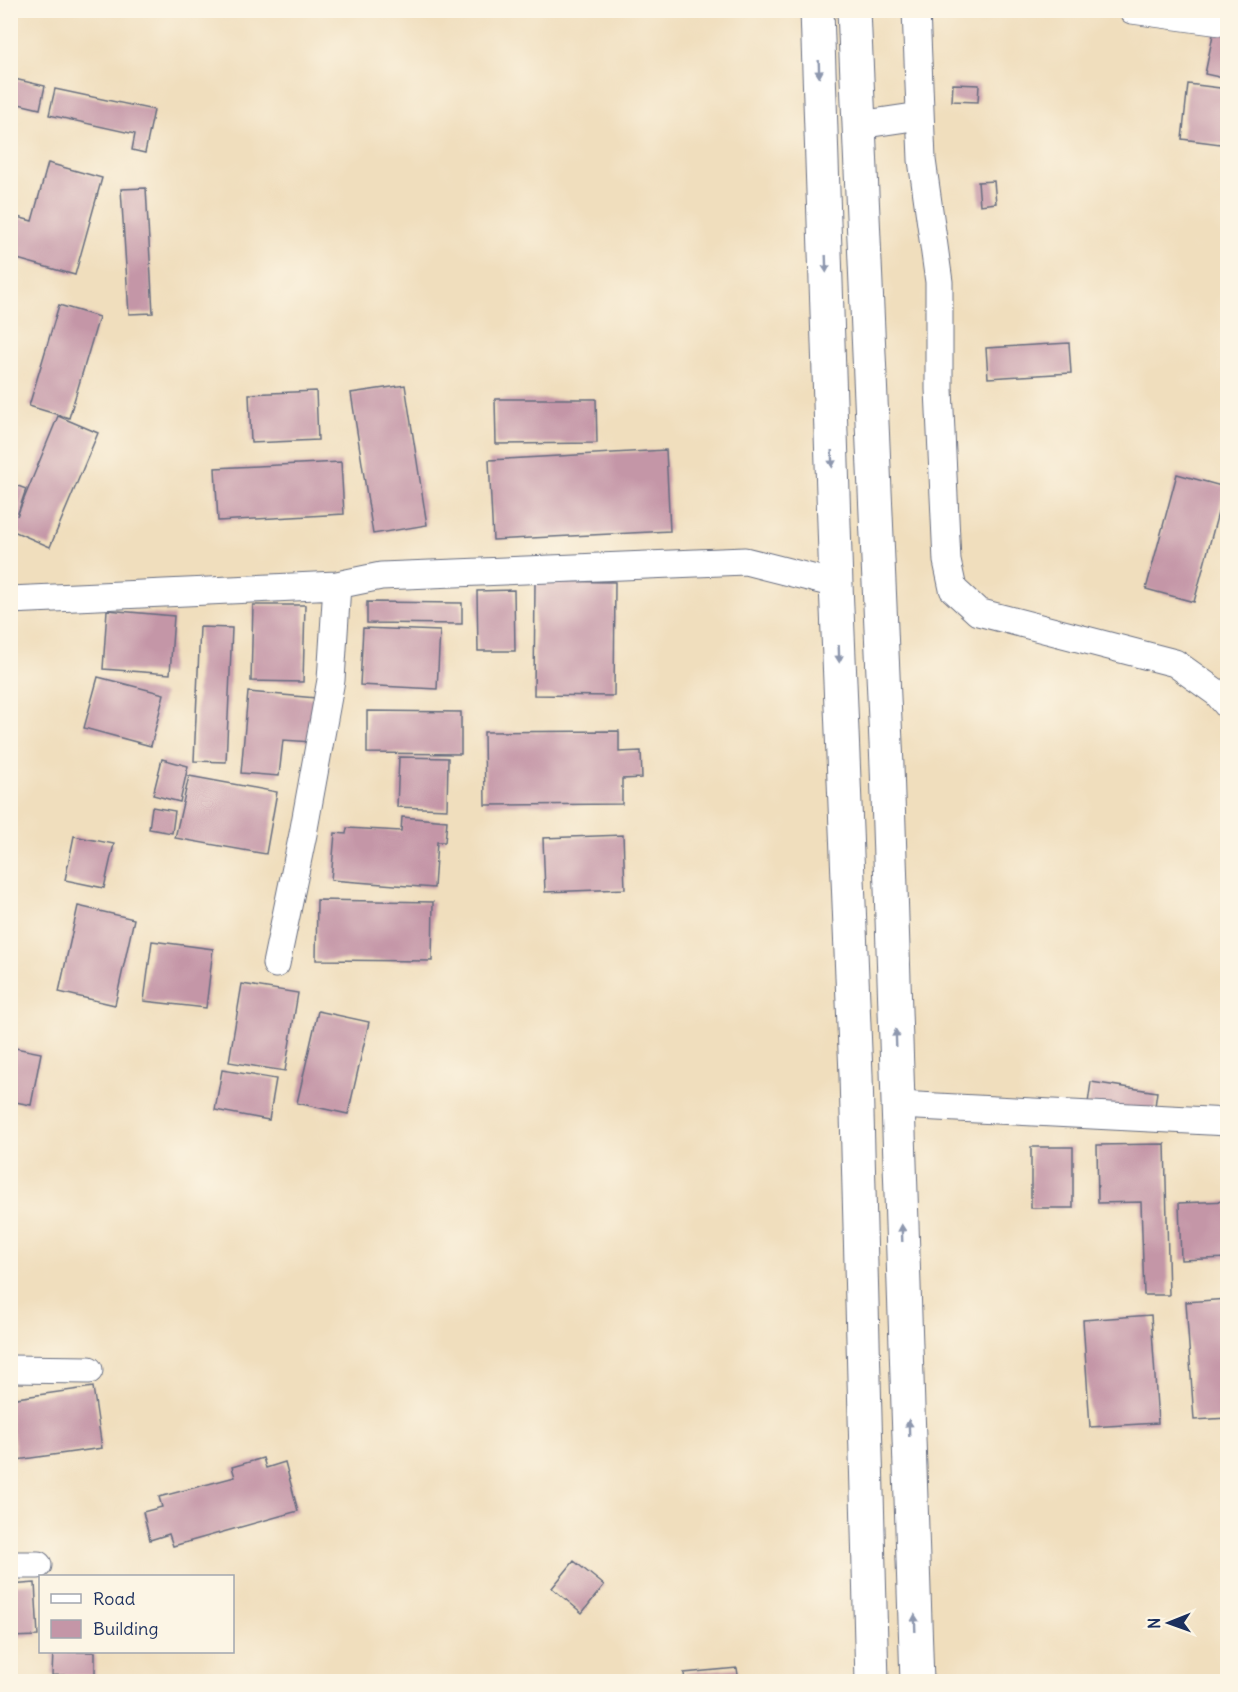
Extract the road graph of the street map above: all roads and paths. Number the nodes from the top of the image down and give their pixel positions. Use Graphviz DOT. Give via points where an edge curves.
graph roads {
  1 [pos="817,10"];
  2 [pos="854,10"];
  3 [pos="916,10"];
  4 [pos="1132,10"];
  5 [pos="1227,23"];
  6 [pos="920,116"];
  7 [pos="859,125"];
  8 [pos="836,584"];
  9 [pos="337,585"];
  10 [pos="10,600"];
  11 [pos="1227,706"];
  12 [pos="276,963"];
  13 [pos="898,1105"];
  14 [pos="1227,1122"];
  15 [pos="10,1369"];
  16 [pos="89,1370"];
  17 [pos="10,1565"];
  18 [pos="38,1565"];
  19 [pos="872,1682"];
  20 [pos="917,1682"];
  1 -- 8 [label="highway, one-way"];
  2 -- 7 [label="highway"];
  3 -- 6 [label="street"];
  4 -- 5 [label="street"];
  6 -- 7 [label="street"];
  6 -- 11 [label="street" via="922,160 939,282 939,389 947,561 953,589 978,612 1175,663 1216,693"];
  13 -- 7 [label="highway, one-way"];
  8 -- 9 [label="street" via="745,561 381,576"];
  8 -- 19 [label="highway, one-way" via="856,1076"];
  9 -- 10 [label="street"];
  9 -- 12 [label="street" via="331,680"];
  13 -- 14 [label="street"];
  20 -- 13 [label="highway, one-way"];
  15 -- 16 [label="street"];
  17 -- 18 [label="street"];
}
